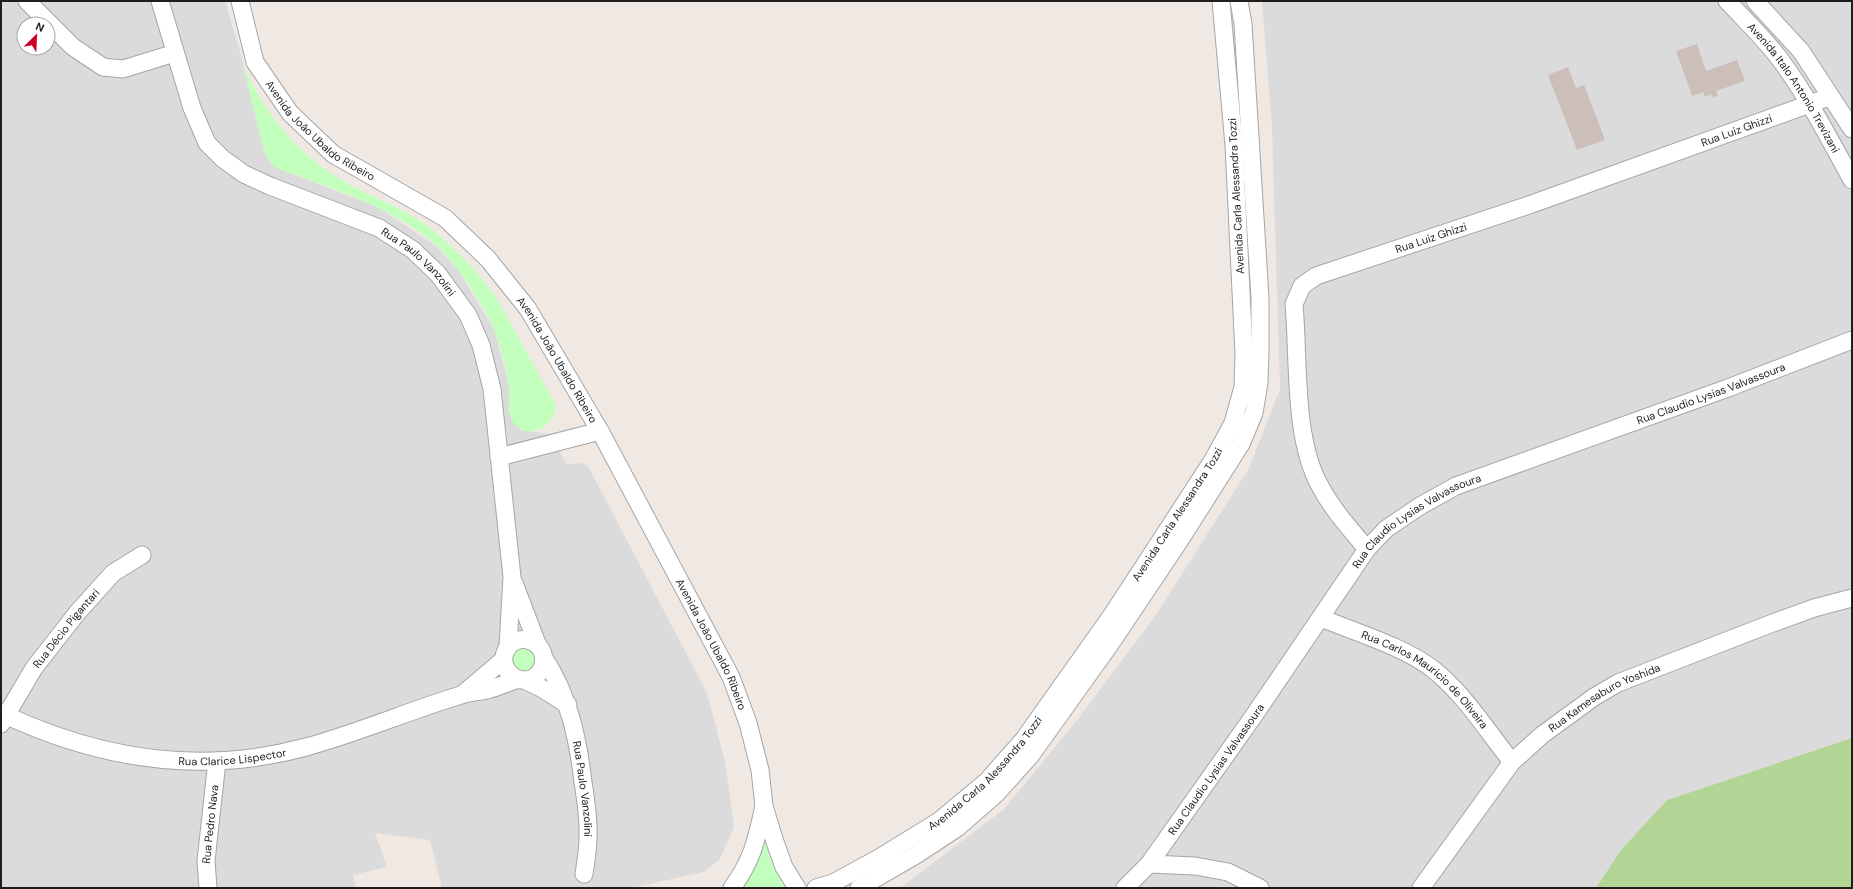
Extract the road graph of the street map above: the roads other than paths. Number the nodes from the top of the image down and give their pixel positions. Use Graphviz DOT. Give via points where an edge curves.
graph roads {
  1 [pos="27,1"];
  2 [pos="160,1"];
  3 [pos="240,1"];
  4 [pos="1221,1"];
  5 [pos="1240,1"];
  6 [pos="1727,1"];
  7 [pos="1755,1"];
  8 [pos="175,53"];
  9 [pos="1829,96"];
  10 [pos="1810,105"];
  11 [pos="1852,128"];
  12 [pos="1852,180"];
  13 [pos="1852,340"];
  14 [pos="600,431"];
  15 [pos="499,457"];
  16 [pos="1366,550"];
  17 [pos="142,555"];
  18 [pos="512,577"];
  19 [pos="1852,598"];
  20 [pos="1321,618"];
  21 [pos="541,652"];
  22 [pos="506,654"];
  23 [pos="521,680"];
  24 [pos="462,695"];
  25 [pos="568,705"];
  26 [pos="2,718"];
  27 [pos="217,761"];
  28 [pos="1512,762"];
  29 [pos="764,806"];
  30 [pos="1149,864"];
  31 [pos="584,874"];
  32 [pos="208,888"];
  33 [pos="732,888"];
  34 [pos="797,888"];
  35 [pos="816,888"];
  36 [pos="859,888"];
  37 [pos="1125,888"];
  38 [pos="1260,888"];
  39 [pos="1421,888"];
  1 -- 8 [label="street" via="73,47 103,67 123,69"];
  2 -- 8 [label="street, Rua Paulo Vanzolini"];
  3 -- 14 [label="street, Avenida João Ubaldo Ribeiro" via="255,62 290,113 333,154 445,218 488,259 528,309"];
  4 -- 35 [label="street, Avenida Carla Alessandra Tozzi" via="1234,145 1244,354 1243,387 1233,423 1213,460 1112,615 1024,740 987,781 939,821 839,880"];
  5 -- 36 [label="street, Avenida Carla Alessandra Tozzi" via="1260,298 1259,375 1254,413 1240,444 1180,540 1031,755 997,793 956,828"];
  6 -- 10 [label="street, Avenida Italo Antonio Trevizani" via="1756,30"];
  7 -- 9 [label="street" via="1801,51"];
  8 -- 15 [label="street, Rua Paulo Vanzolini" via="192,108 207,143 223,159 244,174 270,186 379,228 413,250 438,274 468,314 481,345 492,389"];
  9 -- 10 [label="street, Rua Luiz Ghizzi"];
  9 -- 11 [label="street"];
  10 -- 12 [label="street, Avenida Italo Antonio Trevizani"];
  10 -- 16 [label="street, Rua Luiz Ghizzi" via="1529,205 1316,276 1302,286 1294,304 1301,423 1308,456 1319,485 1340,518"];
  13 -- 16 [label="street, Rua Claudio Lysias Valvassoura" via="1728,388 1456,486 1386,529"];
  14 -- 15 [label="street"];
  14 -- 29 [label="street, Avenida João Ubaldo Ribeiro" via="731,677 760,770"];
  15 -- 18 [label="street, Rua Paulo Vanzolini"];
  16 -- 20 [label="street, Rua Claudio Lysias Valvassoura"];
  17 -- 26 [label="street, Rua Décio Pigantari" via="113,573 77,612 34,668"];
  18 -- 21 [label="street, Rua Paulo Vanzolini"];
  18 -- 22 [label="street, Rua Paulo Vanzolini"];
  19 -- 28 [label="street, Rua Kamesaburo Yoshida" via="1814,608 1618,683 1572,712"];
  20 -- 28 [label="street, Rua Carlos Mauricio de Oliveira" via="1403,651 1433,669 1459,693"];
  20 -- 30 [label="street, Rua Claudio Lysias Valvassoura"];
  21 -- 22 [label="street" via="526,640 513,643"];
  21 -- 23 [label="street" via="541,671 531,679"];
  21 -- 25 [label="street, Rua Paulo Vanzolini" via="555,674"];
  22 -- 23 [label="street" via="507,672"];
  22 -- 24 [label="street, Rua Clarice Lispector"];
  23 -- 24 [label="street, Rua Clarice Lispector"];
  23 -- 25 [label="street" via="541,688"];
  24 -- 27 [label="street, Rua Clarice Lispector" via="304,748 247,759"];
  25 -- 31 [label="street, Rua Paulo Vanzolini" via="578,746 587,811 588,838"];
  26 -- 27 [label="street, Rua Clarice Lispector" via="71,742 114,753 158,760"];
  27 -- 32 [label="street, Rua Pedro Nava" via="206,861"];
  28 -- 39 [label="street, Rua Kamesaburo Yoshida"];
  29 -- 33 [label="street, Avenida João Ubaldo Ribeiro" via="754,851"];
  29 -- 34 [label="street, Avenida João Ubaldo Ribeiro" via="784,867"];
  30 -- 37 [label="street, Rua Claudio Lysias Valvassoura"];
  30 -- 38 [label="street" via="1195,866 1228,872"];
}
